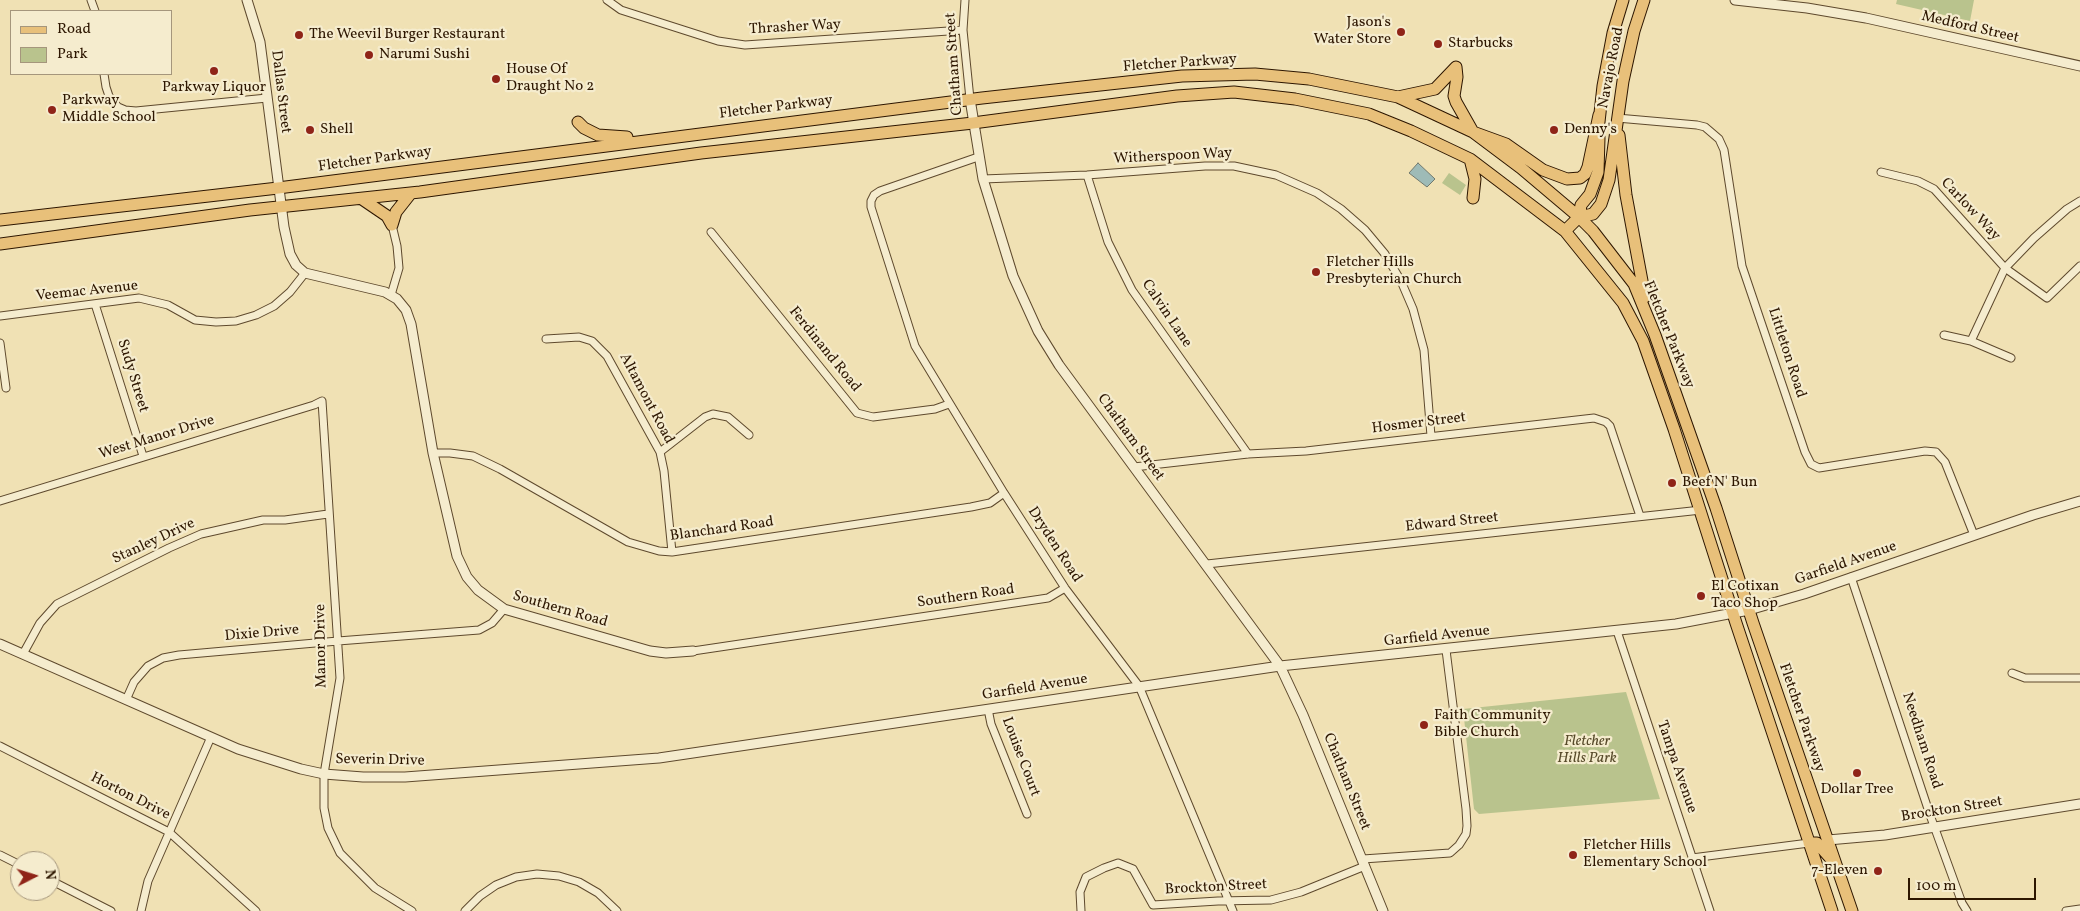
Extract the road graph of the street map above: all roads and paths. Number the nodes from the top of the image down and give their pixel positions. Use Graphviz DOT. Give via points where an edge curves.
graph roads {
  1 [pos="247,0"];
  2 [pos="607,0"];
  3 [pos="965,0"];
  4 [pos="1623,0"];
  5 [pos="1644,0"];
  6 [pos="1735,0"];
  7 [pos="963,30"];
  8 [pos="2080,66"];
  9 [pos="104,75"];
  10 [pos="1398,96"];
  11 [pos="267,98"];
  12 [pos="970,99"];
  13 [pos="1599,114"];
  14 [pos="1617,118"];
  15 [pos="578,122"];
  16 [pos="973,123"];
  17 [pos="1473,132"];
  18 [pos="646,140"];
  19 [pos="978,157"];
  20 [pos="1470,159"];
  21 [pos="1881,172"];
  22 [pos="1087,175"];
  23 [pos="983,179"];
  24 [pos="278,188"];
  25 [pos="411,193"];
  26 [pos="1474,198"];
  27 [pos="362,199"];
  28 [pos="2080,201"];
  29 [pos="281,208"];
  30 [pos="1579,217"];
  31 [pos="0,220"];
  32 [pos="392,225"];
  33 [pos="1565,231"];
  34 [pos="711,232"];
  35 [pos="0,244"];
  36 [pos="2080,266"];
  37 [pos="2005,268"];
  38 [pos="305,273"];
  39 [pos="391,294"];
  40 [pos="95,304"];
  41 [pos="0,316"];
  42 [pos="1655,335"];
  43 [pos="1944,335"];
  44 [pos="546,339"];
  45 [pos="1971,341"];
  46 [pos="0,344"];
  47 [pos="2011,358"];
  48 [pos="6,388"];
  49 [pos="322,401"];
  50 [pos="949,404"];
  51 [pos="749,435"];
  52 [pos="1432,436"];
  53 [pos="660,452"];
  54 [pos="433,453"];
  55 [pos="1248,454"];
  56 [pos="143,456"];
  57 [pos="1134,467"];
  58 [pos="1004,493"];
  59 [pos="0,501"];
  60 [pos="2080,501"];
  61 [pos="1701,510"];
  62 [pos="328,514"];
  63 [pos="1640,516"];
  64 [pos="1974,535"];
  65 [pos="1726,538"];
  66 [pos="672,552"];
  67 [pos="1207,564"];
  68 [pos="1851,577"];
  69 [pos="1065,588"];
  70 [pos="504,609"];
  71 [pos="1749,610"];
  72 [pos="1733,614"];
  73 [pos="1617,631"];
  74 [pos="338,641"];
  75 [pos="0,644"];
  76 [pos="1446,650"];
  77 [pos="693,652"];
  78 [pos="23,654"];
  79 [pos="1280,666"];
  80 [pos="2012,673"];
  81 [pos="2080,678"];
  82 [pos="1139,686"];
  83 [pos="126,700"];
  84 [pos="988,709"];
  85 [pos="211,737"];
  86 [pos="783,741"];
  87 [pos="0,746"];
  88 [pos="324,774"];
  89 [pos="2080,804"];
  90 [pos="1028,814"];
  91 [pos="1801,818"];
  92 [pos="1934,826"];
  93 [pos="168,832"];
  94 [pos="1828,840"];
  95 [pos="1809,843"];
  96 [pos="1692,858"];
  97 [pos="1364,863"];
  98 [pos="1838,869"];
  99 [pos="60,885"];
  100 [pos="1228,900"];
  101 [pos="1153,908"];
  102 [pos="2080,909"];
  103 [pos="111,911"];
  104 [pos="141,911"];
  105 [pos="256,911"];
  106 [pos="412,911"];
  107 [pos="465,911"];
  108 [pos="617,911"];
  109 [pos="1081,911"];
  110 [pos="1232,911"];
  111 [pos="1383,911"];
  112 [pos="1710,911"];
  113 [pos="1832,911"];
  114 [pos="1852,911"];
  115 [pos="1968,911"];
  116 [pos="2066,911"];
  1 -- 11 [label="street, Dallas Street" via="260,42"];
  2 -- 7 [label="street, Thrasher Way" via="621,10 718,40 745,45"];
  3 -- 7 [label="street, Chatham Street"];
  4 -- 13 [label="main road, Navajo Road" via="1613,33"];
  5 -- 14 [label="main road, Navajo Road" via="1634,31"];
  6 -- 8 [label="street, Medford Street" via="1866,18"];
  7 -- 12 [label="street, Chatham Street"];
  9 -- 11 [label="street" via="109,96 125,110"];
  10 -- 12 [label="main road, Fletcher Parkway" via="1309,79 1255,74 1182,76"];
  10 -- 17 [label="main road, Fletcher Parkway"];
  10 -- 17 [label="main road" via="1435,89 1456,67 1454,96"];
  11 -- 24 [label="street, Dallas Street"];
  12 -- 16 [label="street, Chatham Street"];
  12 -- 18 [label="main road, Fletcher Parkway"];
  13 -- 17 [label="main road" via="1588,168 1585,174 1574,179 1561,178 1543,170 1506,144"];
  13 -- 30 [label="main road, Navajo Road" via="1598,172 1590,194 1581,205"];
  14 -- 30 [label="main road, Navajo Road" via="1609,180 1601,204 1593,214"];
  14 -- 42 [label="main road" via="1626,195"];
  14 -- 64 [label="street, Littleton Road" via="1698,125 1719,139 1724,150 1742,266 1804,452 1812,464 1819,468 1924,451 1936,452 1946,462"];
  15 -- 18 [label="main road" via="598,135"];
  16 -- 19 [label="street, Chatham Street"];
  16 -- 20 [label="main road, Fletcher Parkway" via="1177,96 1234,92 1295,99 1369,114"];
  16 -- 25 [label="main road, Fletcher Parkway" via="701,153"];
  17 -- 30 [label="main road, Fletcher Parkway"];
  18 -- 24 [label="main road, Fletcher Parkway"];
  19 -- 23 [label="street, Chatham Street"];
  19 -- 50 [label="street, Dryden Road" via="880,191 872,198 871,207 915,346"];
  20 -- 26 [label="main road" via="1475,179"];
  20 -- 33 [label="main road, Fletcher Parkway"];
  21 -- 37 [label="street, Carlow Way" via="1918,181 1934,189"];
  22 -- 23 [label="street, Witherspoon Way"];
  22 -- 52 [label="street, Witherspoon Way" via="1205,166 1248,168 1304,186 1342,209 1380,248 1408,295 1424,350"];
  22 -- 55 [label="street, Calvin Lane" via="1108,242 1132,290"];
  23 -- 57 [label="street, Chatham Street" via="1013,276 1038,331"];
  24 -- 29 [label="street"];
  24 -- 31 [label="main road, Fletcher Parkway"];
  25 -- 27 [label="main road, Fletcher Parkway"];
  25 -- 32 [label="main road" via="396,212"];
  27 -- 29 [label="main road, Fletcher Parkway"];
  27 -- 32 [label="main road" via="387,216"];
  28 -- 37 [label="street" via="2034,238"];
  29 -- 35 [label="main road, Fletcher Parkway"];
  29 -- 38 [label="street" via="290,254"];
  30 -- 33 [label="main road, Navajo Road"];
  30 -- 42 [label="main road, Fletcher Parkway" via="1634,284"];
  32 -- 39 [label="street" via="399,268"];
  33 -- 61 [label="main road, Fletcher Parkway" via="1623,303 1644,341"];
  34 -- 50 [label="street, Ferdinand Road" via="857,413 873,418 935,410"];
  36 -- 37 [label="street, Carlow Way" via="2047,298"];
  37 -- 45 [label="street"];
  38 -- 39 [label="street"];
  38 -- 40 [label="street, Veemac Avenue" via="274,306 236,321 195,320 149,299 129,298"];
  39 -- 54 [label="street, Southern Road" via="406,310 412,324"];
  40 -- 41 [label="street, Veemac Avenue"];
  40 -- 56 [label="street, Sudy Street"];
  42 -- 65 [label="main road, Fletcher Parkway"];
  43 -- 45 [label="street"];
  44 -- 53 [label="street, Altamont Road" via="579,336 603,350"];
  45 -- 47 [label="street"];
  46 -- 48 [label="street"];
  49 -- 56 [label="street, West Manor Drive"];
  49 -- 62 [label="street, Manor Drive"];
  50 -- 58 [label="street, Dryden Road"];
  51 -- 53 [label="street" via="728,417 713,414 704,417"];
  52 -- 55 [label="street, Hosmer Street" via="1306,451"];
  52 -- 63 [label="street, Hosmer Street" via="1594,418 1606,422"];
  53 -- 66 [label="street, Altamont Road"];
  54 -- 66 [label="street, Blanchard Road" via="473,456 500,468 628,542"];
  54 -- 70 [label="street, Southern Road" via="460,563 472,584"];
  55 -- 57 [label="street, Hosmer Street"];
  56 -- 59 [label="street, West Manor Drive"];
  57 -- 67 [label="street, Chatham Street"];
  58 -- 66 [label="street, Blanchard Road" via="990,503 971,507"];
  58 -- 69 [label="street, Dryden Road"];
  60 -- 64 [label="street, Garfield Avenue"];
  61 -- 63 [label="street, Edward Street"];
  61 -- 65 [label="main road" via="1712,514 1720,535"];
  61 -- 72 [label="main road, Fletcher Parkway"];
  62 -- 74 [label="street, Manor Drive"];
  62 -- 78 [label="street, Stanley Drive" via="263,520 201,534 169,548 57,604 40,623"];
  63 -- 67 [label="street, Edward Street"];
  64 -- 68 [label="street, Garfield Avenue"];
  65 -- 71 [label="main road, Fletcher Parkway"];
  67 -- 79 [label="street, Chatham Street"];
  68 -- 71 [label="street, Garfield Avenue"];
  68 -- 92 [label="street, Needham Road"];
  69 -- 77 [label="street, Southern Road" via="1048,598"];
  69 -- 82 [label="street, Dryden Road"];
  70 -- 74 [label="street, Dixie Drive" via="492,623 479,630"];
  70 -- 77 [label="street, Southern Road" via="650,651"];
  71 -- 72 [label="street, Garfield Avenue"];
  71 -- 94 [label="main road, Fletcher Parkway"];
  72 -- 73 [label="street, Garfield Avenue"];
  72 -- 91 [label="main road, Fletcher Parkway"];
  73 -- 76 [label="street, Garfield Avenue"];
  73 -- 96 [label="street, Tampa Avenue"];
  74 -- 83 [label="street, Dixie Drive" via="163,658 148,666 134,682"];
  74 -- 88 [label="street, Manor Drive" via="340,678"];
  75 -- 78 [label="street, Severin Drive"];
  76 -- 79 [label="street, Garfield Avenue"];
  76 -- 97 [label="street, Brockton Street" via="1466,810 1466,834 1450,854"];
  78 -- 83 [label="street, Severin Drive"];
  79 -- 82 [label="street, Garfield Avenue"];
  79 -- 97 [label="street, Chatham Street"];
  80 -- 81 [label="street" via="2025,678"];
  82 -- 84 [label="street, Garfield Avenue"];
  82 -- 100 [label="street, Dryden Road"];
  83 -- 85 [label="street, Severin Drive"];
  84 -- 86 [label="street, Garfield Avenue"];
  84 -- 90 [label="street, Louise Court" via="991,724"];
  85 -- 88 [label="street, Severin Drive" via="238,749"];
  85 -- 93 [label="street"];
  86 -- 88 [label="street, Severin Drive" via="660,758 405,778"];
  87 -- 93 [label="street, Horton Drive"];
  88 -- 106 [label="street, Manor Drive" via="324,808 328,828 340,852 376,888"];
  89 -- 92 [label="street, Brockton Street"];
  91 -- 94 [label="main road" via="1814,835"];
  91 -- 95 [label="main road, Fletcher Parkway"];
  92 -- 94 [label="street, Brockton Street" via="1885,835"];
  92 -- 115 [label="street, Needham Road" via="1962,903"];
  93 -- 104 [label="street" via="148,881"];
  93 -- 105 [label="street, Horton Drive"];
  94 -- 98 [label="main road, Fletcher Parkway"];
  95 -- 96 [label="street"];
  95 -- 98 [label="main road" via="1817,843"];
  95 -- 113 [label="main road, Fletcher Parkway"];
  96 -- 112 [label="street, Tampa Avenue"];
  97 -- 100 [label="street, Brockton Street" via="1281,898"];
  97 -- 111 [label="street, Chatham Street"];
  98 -- 114 [label="main road, Fletcher Parkway"];
  99 -- 103 [label="street"];
  100 -- 101 [label="street, Brockton Street"];
  100 -- 110 [label="street, Dryden Road"];
  101 -- 109 [label="street, Brockton Street" via="1133,869 1118,864 1086,877 1080,892"];
  102 -- 116 [label="street"];
  107 -- 108 [label="street" via="496,885 537,874 579,882 598,893"];
}
